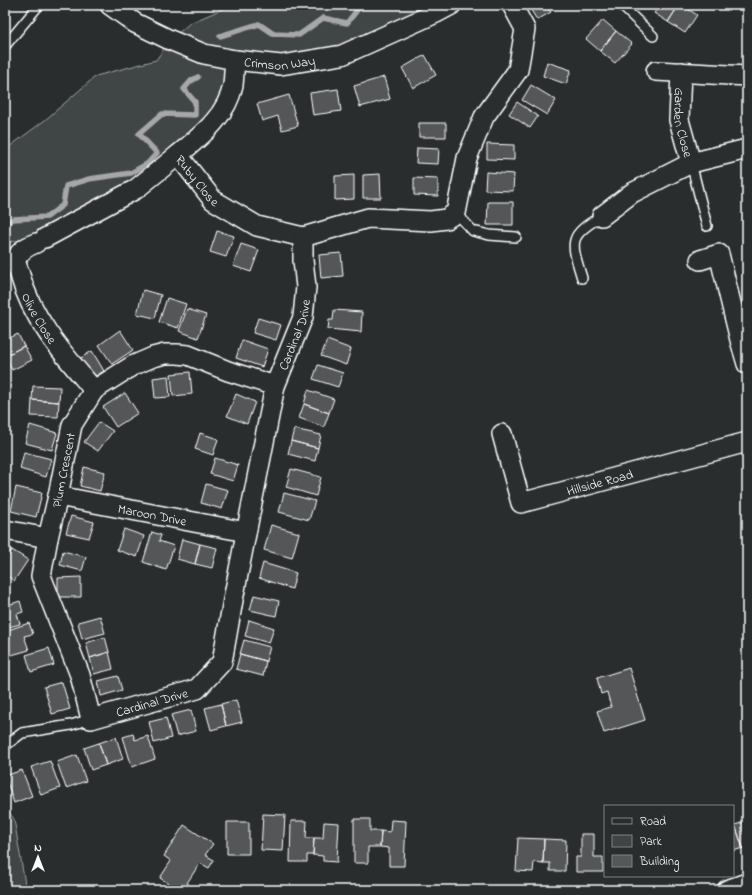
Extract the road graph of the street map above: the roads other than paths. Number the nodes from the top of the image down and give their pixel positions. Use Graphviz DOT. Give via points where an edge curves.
graph roads {
  1 [pos="39,5"];
  2 [pos="110,5"];
  3 [pos="451,5"];
  4 [pos="512,5"];
  5 [pos="620,5"];
  6 [pos="653,36"];
  7 [pos="5,46"];
  8 [pos="235,60"];
  9 [pos="656,71"];
  10 [pos="681,72"];
  11 [pos="747,76"];
  12 [pos="747,149"];
  13 [pos="178,156"];
  14 [pos="690,163"];
  15 [pos="456,213"];
  16 [pos="602,216"];
  17 [pos="707,226"];
  18 [pos="303,237"];
  19 [pos="516,237"];
  20 [pos="700,260"];
  21 [pos="10,262"];
  22 [pos="582,278"];
  23 [pos="743,340"];
  24 [pos="747,364"];
  25 [pos="275,386"];
  26 [pos="94,390"];
  27 [pos="502,434"];
  28 [pos="747,442"];
  29 [pos="58,496"];
  30 [pos="5,530"];
  31 [pos="246,532"];
  32 [pos="48,538"];
  33 [pos="91,719"];
  34 [pos="5,746"];
  35 [pos="747,883"];
  36 [pos="728,890"];
  1 -- 7 [label="lane"];
  2 -- 8 [label="street, Crimson Way" via="135,23 170,40 204,54"];
  3 -- 8 [label="street, Crimson Way" via="342,56 281,65"];
  4 -- 15 [label="street" via="524,29 518,70 484,116 467,158"];
  5 -- 6 [label="lane"];
  8 -- 13 [label="street, Ruby Close" via="233,85 224,110 205,133"];
  9 -- 10 [label="street"];
  10 -- 11 [label="street"];
  10 -- 14 [label="street, Garden Close" via="679,120"];
  12 -- 14 [label="street, Garden Close"];
  13 -- 18 [label="street, Ruby Close" via="213,200 258,226"];
  13 -- 21 [label="street, Olive Close" via="136,189 24,249"];
  14 -- 16 [label="street" via="632,192"];
  14 -- 17 [label="lane"];
  15 -- 18 [label="street" via="446,219 431,222 368,218"];
  15 -- 19 [label="lane" via="473,231"];
  16 -- 22 [label="lane" via="584,226 576,236 573,250"];
  18 -- 25 [label="street, Cardinal Drive" via="306,287 303,317"];
  20 -- 23 [label="street" via="719,254"];
  21 -- 26 [label="street, Olive Close" via="35,314"];
  23 -- 24 [label="street"];
  25 -- 26 [label="street, Plum Crescent" via="188,355 165,354 132,366"];
  25 -- 31 [label="street, Cardinal Drive"];
  26 -- 29 [label="street, Plum Crescent" via="72,424"];
  27 -- 28 [label="street, Hillside Road" via="521,503"];
  29 -- 31 [label="street, Maroon Drive"];
  29 -- 32 [label="street, Plum Crescent"];
  30 -- 32 [label="street"];
  31 -- 33 [label="street, Cardinal Drive" via="222,662 197,689"];
  32 -- 33 [label="street, Plum Crescent" via="41,576 80,675"];
  33 -- 34 [label="lane" via="22,733"];
  35 -- 36 [label="street"];
}
